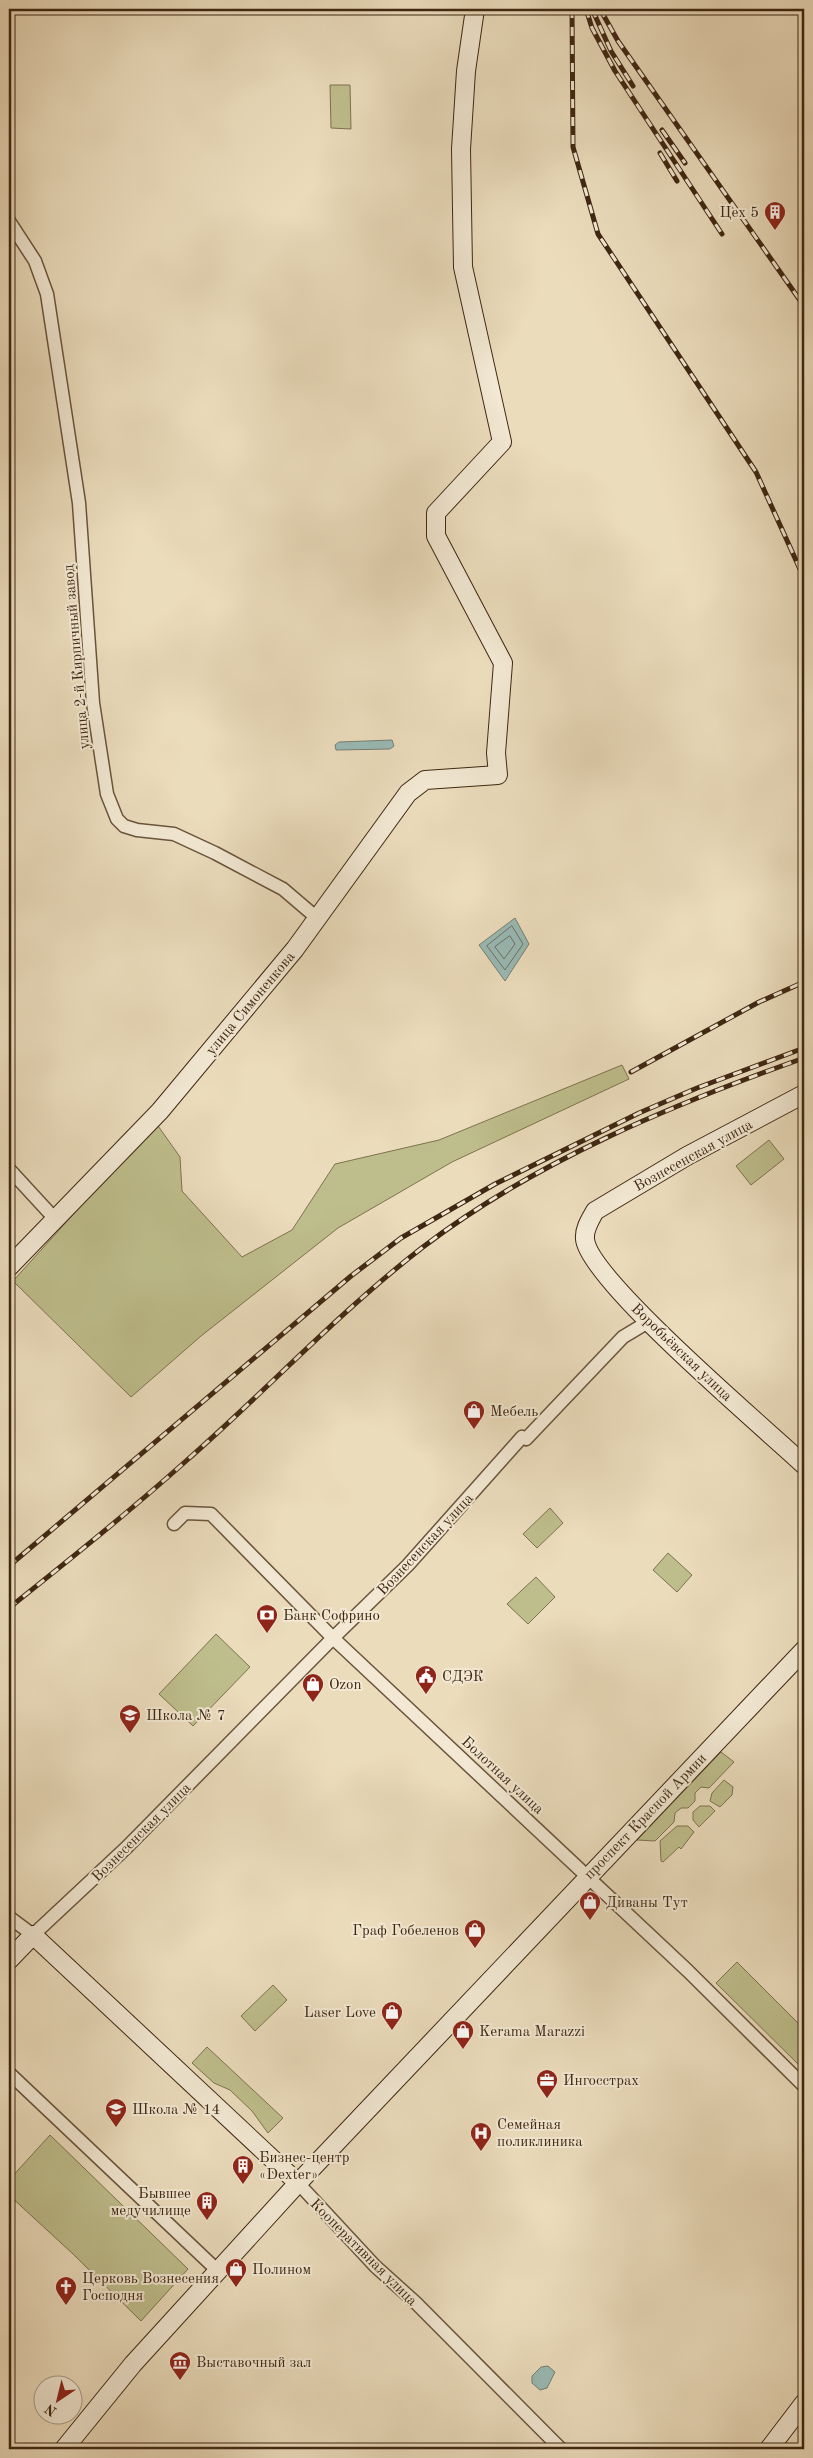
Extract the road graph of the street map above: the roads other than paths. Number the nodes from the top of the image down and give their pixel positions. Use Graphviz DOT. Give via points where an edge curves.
graph roads {
  1 [pos="476,9"];
  2 [pos="9,221"];
  3 [pos="317,918"];
  4 [pos="804,1094"];
  5 [pos="9,1169"];
  6 [pos="55,1218"];
  7 [pos="587,1224"];
  8 [pos="9,1267"];
  9 [pos="648,1322"];
  10 [pos="804,1465"];
  11 [pos="174,1524"];
  12 [pos="333,1638"];
  13 [pos="804,1650"];
  14 [pos="587,1876"];
  15 [pos="9,1917"];
  16 [pos="33,1936"];
  17 [pos="9,1960"];
  18 [pos="9,2073"];
  19 [pos="804,2086"];
  20 [pos="298,2183"];
  21 [pos="218,2271"];
  22 [pos="804,2403"];
  23 [pos="64,2449"];
  24 [pos="561,2449"];
  25 [pos="769,2449"];
  1 -- 3 [label="street, улица Симоненкова" via="466,70 461,149 463,268 502,442 436,513 436,536 503,663 496,753 498,775 425,780 408,793"];
  2 -- 3 [label="street, улица 2-й Кирпичный завод" via="35,261 46,294 79,503 94,703 107,794 116,819 137,830 174,834 216,854 283,889"];
  3 -- 6 [label="street, улица Симоненкова" via="296,949 160,1111"];
  4 -- 7 [label="street, Вознесенская улица" via="687,1156 595,1211"];
  5 -- 6 [label="street"];
  6 -- 8 [label="street, улица Симоненкова"];
  7 -- 9 [label="street, Воробьёвская улица" via="585,1239 590,1256"];
  9 -- 10 [label="street, Воробьёвская улица"];
  9 -- 12 [label="street, Вознесенская улица" via="623,1337 526,1439 522,1438 408,1565"];
  11 -- 12 [label="street, Болотная улица" via="185,1513 211,1514"];
  12 -- 14 [label="street, Болотная улица"];
  12 -- 16 [label="street, Вознесенская улица" via="126,1848"];
  13 -- 14 [label="street, проспект Красной Армии"];
  14 -- 19 [label="street, Болотная улица"];
  14 -- 20 [label="street, проспект Красной Армии" via="474,2000"];
  15 -- 16 [label="street, Кооперативная улица"];
  16 -- 17 [label="street, Вознесенская улица"];
  16 -- 20 [label="street, Кооперативная улица"];
  18 -- 21 [label="street"];
  20 -- 21 [label="street, проспект Красной Армии"];
  20 -- 24 [label="street, Кооперативная улица" via="374,2266"];
  21 -- 23 [label="street, проспект Красной Армии" via="133,2364"];
  22 -- 25 [label="street"];
}
